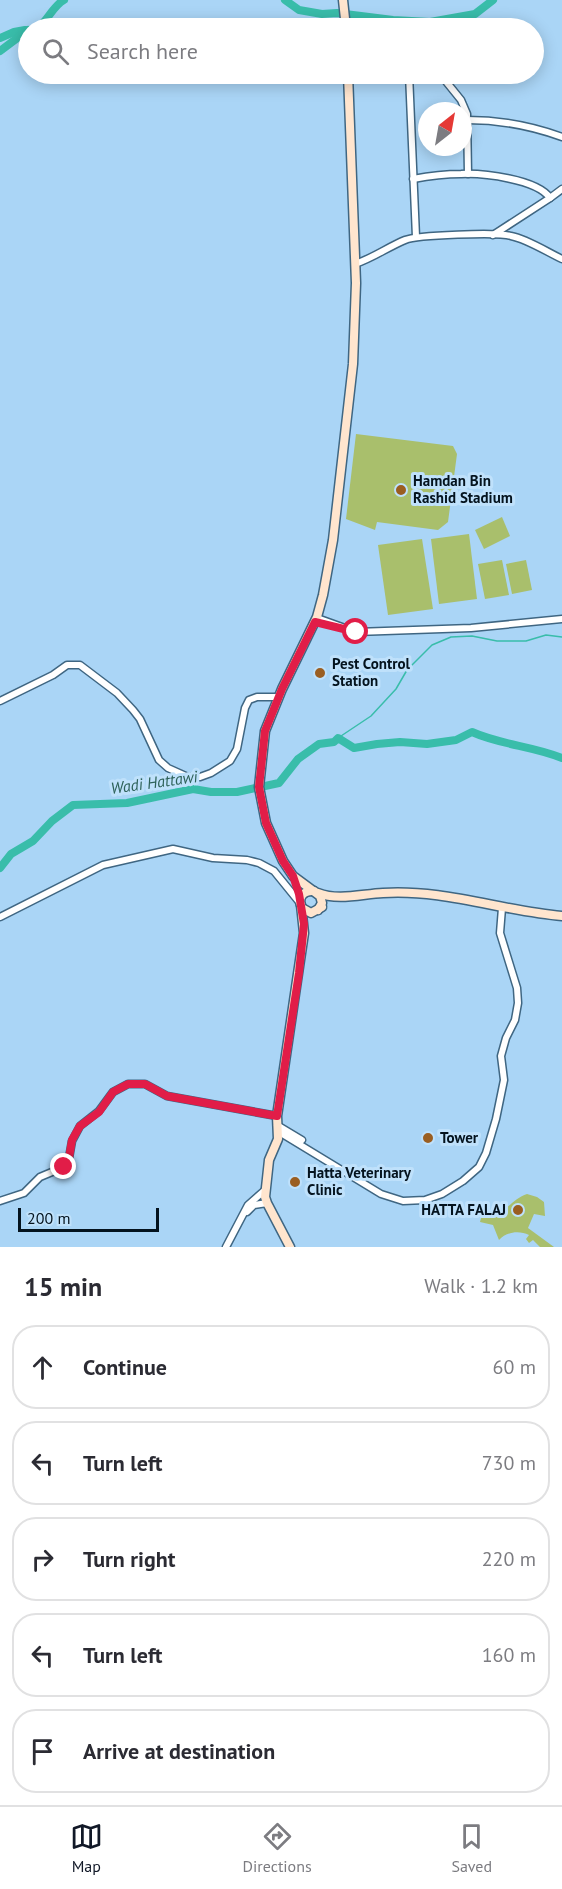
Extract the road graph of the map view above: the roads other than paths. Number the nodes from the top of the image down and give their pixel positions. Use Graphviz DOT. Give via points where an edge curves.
graph roads {
  1 [pos="343,0"];
  2 [pos="345,18"];
  3 [pos="348,84"];
  4 [pos="409,84"];
  5 [pos="448,84"];
  6 [pos="462,102"];
  7 [pos="472,120"];
  8 [pos="562,137"];
  9 [pos="468,156"];
  10 [pos="468,174"];
  11 [pos="413,179"];
  12 [pos="562,189"];
  13 [pos="550,198"];
  14 [pos="514,223"];
  15 [pos="492,235"];
  16 [pos="416,237"];
  17 [pos="517,238"];
  18 [pos="562,259"];
  19 [pos="355,264"];
  20 [pos="562,619"];
  21 [pos="316,620"];
  22 [pos="278,697"];
  23 [pos="0,701"];
  24 [pos="293,876"];
  25 [pos="316,892"];
  26 [pos="337,897"];
  27 [pos="300,903"];
  28 [pos="502,908"];
  29 [pos="318,910"];
  30 [pos="562,916"];
  31 [pos="0,917"];
  32 [pos="304,933"];
  33 [pos="278,1124"];
  34 [pos="265,1190"];
  35 [pos="0,1200"];
  36 [pos="267,1203"];
  37 [pos="244,1214"];
  38 [pos="226,1247"];
  39 [pos="290,1247"];
  1 -- 2 [label="street"];
  3 -- 19 [label="street"];
  4 -- 11 [label="street"];
  5 -- 6 [label="street"];
  7 -- 8 [label="street" via="521,125"];
  9 -- 10 [label="street"];
  10 -- 11 [label="street"];
  10 -- 13 [label="street" via="528,184"];
  11 -- 16 [label="street"];
  12 -- 13 [label="street"];
  13 -- 14 [label="street"];
  14 -- 15 [label="street"];
  14 -- 17 [label="street"];
  15 -- 16 [label="street"];
  15 -- 17 [label="street"];
  16 -- 19 [label="street"];
  17 -- 18 [label="street"];
  19 -- 21 [label="street" via="353,364 333,540"];
  20 -- 21 [label="street" via="356,632"];
  21 -- 22 [label="street"];
  22 -- 23 [label="street" via="249,700 237,749 230,761 200,777 188,777 159,760 133,710 80,665 67,665"];
  22 -- 24 [label="street" via="265,731 259,787 266,823"];
  24 -- 25 [label="street"];
  24 -- 27 [label="street"];
  25 -- 26 [label="street"];
  25 -- 27 [label="street" via="305,893"];
  25 -- 29 [label="street" via="322,903"];
  26 -- 28 [label="street" via="416,892"];
  26 -- 29 [label="street"];
  27 -- 29 [label="street" via="308,912"];
  27 -- 31 [label="street" via="274,871 259,863 173,849 103,865"];
  27 -- 32 [label="street"];
  28 -- 30 [label="street"];
  28 -- 33 [label="street" via="500,933 518,1003 501,1056 504,1080 498,1111 479,1167 442,1194 403,1202 382,1194 313,1151"];
  29 -- 32 [label="street"];
  32 -- 33 [label="street"];
  33 -- 34 [label="street"];
  33 -- 35 [label="street" via="167,1096 145,1084 128,1084 113,1092 99,1112 80,1126 64,1167 40,1177 24,1193"];
  34 -- 36 [label="street"];
  34 -- 37 [label="street"];
  36 -- 37 [label="street" via="254,1205"];
  36 -- 39 [label="street"];
  37 -- 38 [label="street"];
}
